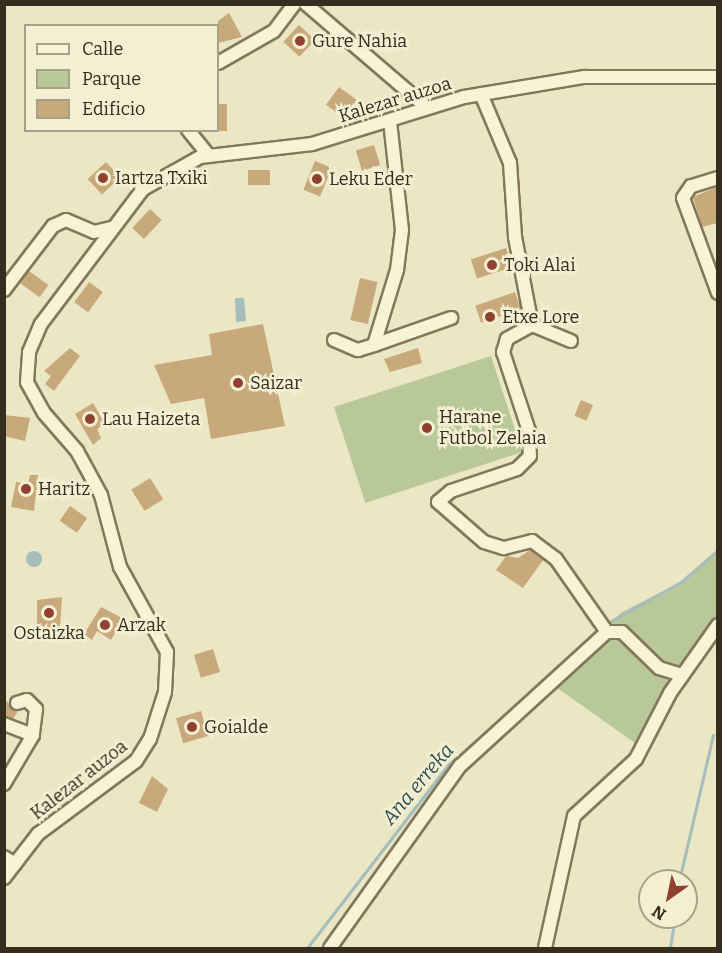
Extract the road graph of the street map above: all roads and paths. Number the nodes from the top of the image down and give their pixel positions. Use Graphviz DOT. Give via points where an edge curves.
graph roads {
  1 [pos="294,4"];
  2 [pos="306,4"];
  3 [pos="219,62"];
  4 [pos="717,77"];
  5 [pos="481,94"];
  6 [pos="426,108"];
  7 [pos="390,121"];
  8 [pos="190,132"];
  9 [pos="209,156"];
  10 [pos="717,178"];
  11 [pos="111,228"];
  12 [pos="4,290"];
  13 [pos="717,293"];
  14 [pos="451,318"];
  15 [pos="532,325"];
  16 [pos="334,340"];
  17 [pos="571,341"];
  18 [pos="374,345"];
  19 [pos="717,625"];
  20 [pos="607,632"];
  21 [pos="682,675"];
  22 [pos="17,703"];
  23 [pos="4,723"];
  24 [pos="33,735"];
  25 [pos="4,784"];
  26 [pos="10,860"];
  27 [pos="4,878"];
  28 [pos="330,948"];
  29 [pos="545,948"];
  1 -- 3 [label="street" via="274,31"];
  2 -- 6 [label="street"];
  4 -- 5 [label="street, Kalezar auzoa" via="584,77"];
  5 -- 6 [label="street, Kalezar auzoa"];
  5 -- 15 [label="street" via="510,163 515,237"];
  6 -- 7 [label="street, Kalezar auzoa"];
  7 -- 9 [label="street, Kalezar auzoa" via="294,148"];
  7 -- 18 [label="street" via="402,230 397,270"];
  8 -- 9 [label="street"];
  9 -- 11 [label="street, Kalezar auzoa" via="155,178"];
  10 -- 13 [label="street" via="692,186 683,203"];
  11 -- 12 [label="street" via="94,232 66,220 53,226"];
  11 -- 26 [label="street, Kalezar auzoa" via="41,324 29,352 27,382 44,413 77,451 101,495 120,567 167,652 166,684 145,750 122,773 53,821"];
  14 -- 18 [label="street"];
  15 -- 17 [label="street"];
  15 -- 20 [label="street" via="507,339 503,352 529,431 530,456 517,470 451,491 438,502 484,542 504,548 532,541 556,559"];
  16 -- 18 [label="street" via="358,350"];
  19 -- 21 [label="street"];
  20 -- 21 [label="street" via="622,632 659,668"];
  20 -- 28 [label="street" via="460,766"];
  21 -- 29 [label="street" via="630,767 574,816"];
  22 -- 24 [label="street" via="27,700 36,709"];
  23 -- 24 [label="street"];
  24 -- 25 [label="street"];
  26 -- 27 [label="street, Kalezar auzoa"];
}
